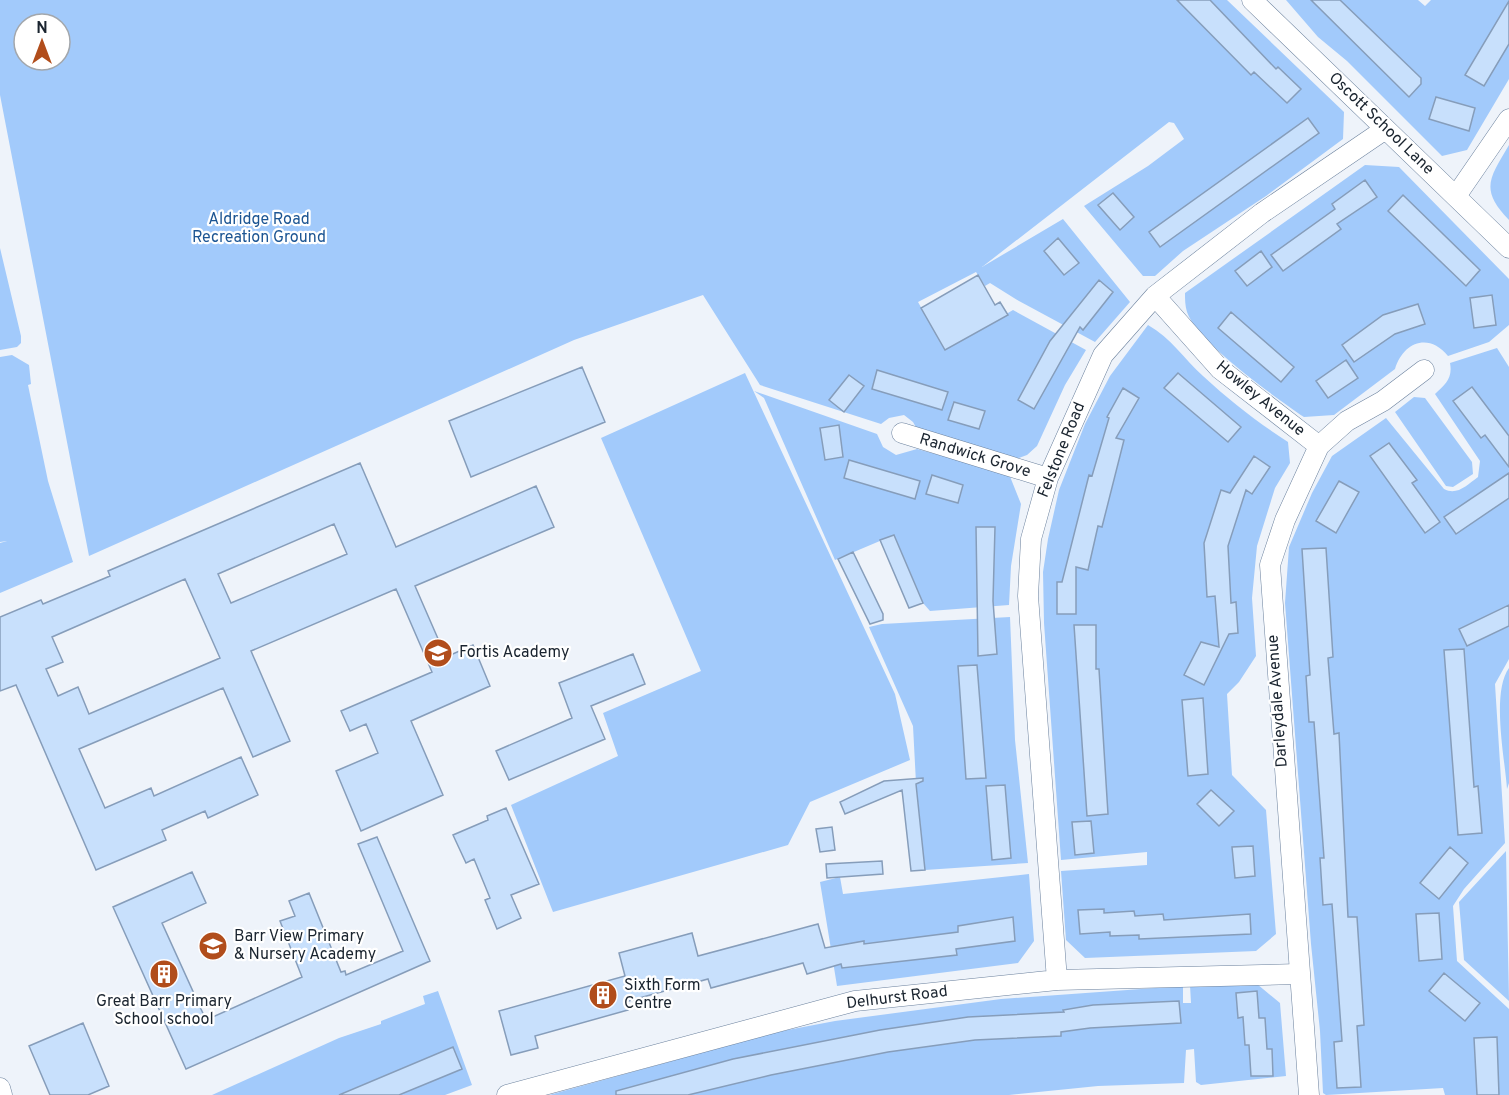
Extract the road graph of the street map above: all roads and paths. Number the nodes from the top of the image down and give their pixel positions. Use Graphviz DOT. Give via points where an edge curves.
graph roads {
  1 [pos="1252,0"];
  2 [pos="1509,119"];
  3 [pos="1384,130"];
  4 [pos="1456,196"];
  5 [pos="1509,248"];
  6 [pos="1155,296"];
  7 [pos="1424,370"];
  8 [pos="902,434"];
  9 [pos="1319,446"];
  10 [pos="1048,478"];
  11 [pos="1298,974"];
  12 [pos="1057,980"];
  13 [pos="0,1088"];
  14 [pos="2,1095"];
  15 [pos="507,1095"];
  16 [pos="1309,1095"];
  1 -- 3 [label="street, Oscott School Lane"];
  2 -- 4 [label="street"];
  3 -- 4 [label="street, Oscott School Lane"];
  3 -- 6 [label="street, Felstone Road" via="1262,213"];
  4 -- 5 [label="street, Oscott School Lane"];
  6 -- 9 [label="street, Howley Avenue" via="1220,369"];
  6 -- 10 [label="street, Felstone Road" via="1103,355"];
  7 -- 9 [label="street, Darleydale Avenue" via="1383,401 1347,421"];
  8 -- 10 [label="street, Randwick Grove"];
  9 -- 11 [label="street, Darleydale Avenue" via="1285,520 1270,565"];
  10 -- 12 [label="street, Felstone Road" via="1031,539 1028,596"];
  11 -- 12 [label="street, Delhurst Road"];
  11 -- 16 [label="street, Darleydale Avenue"];
  12 -- 15 [label="street, Delhurst Road" via="855,1000"];
  13 -- 14 [label="street"];
}
